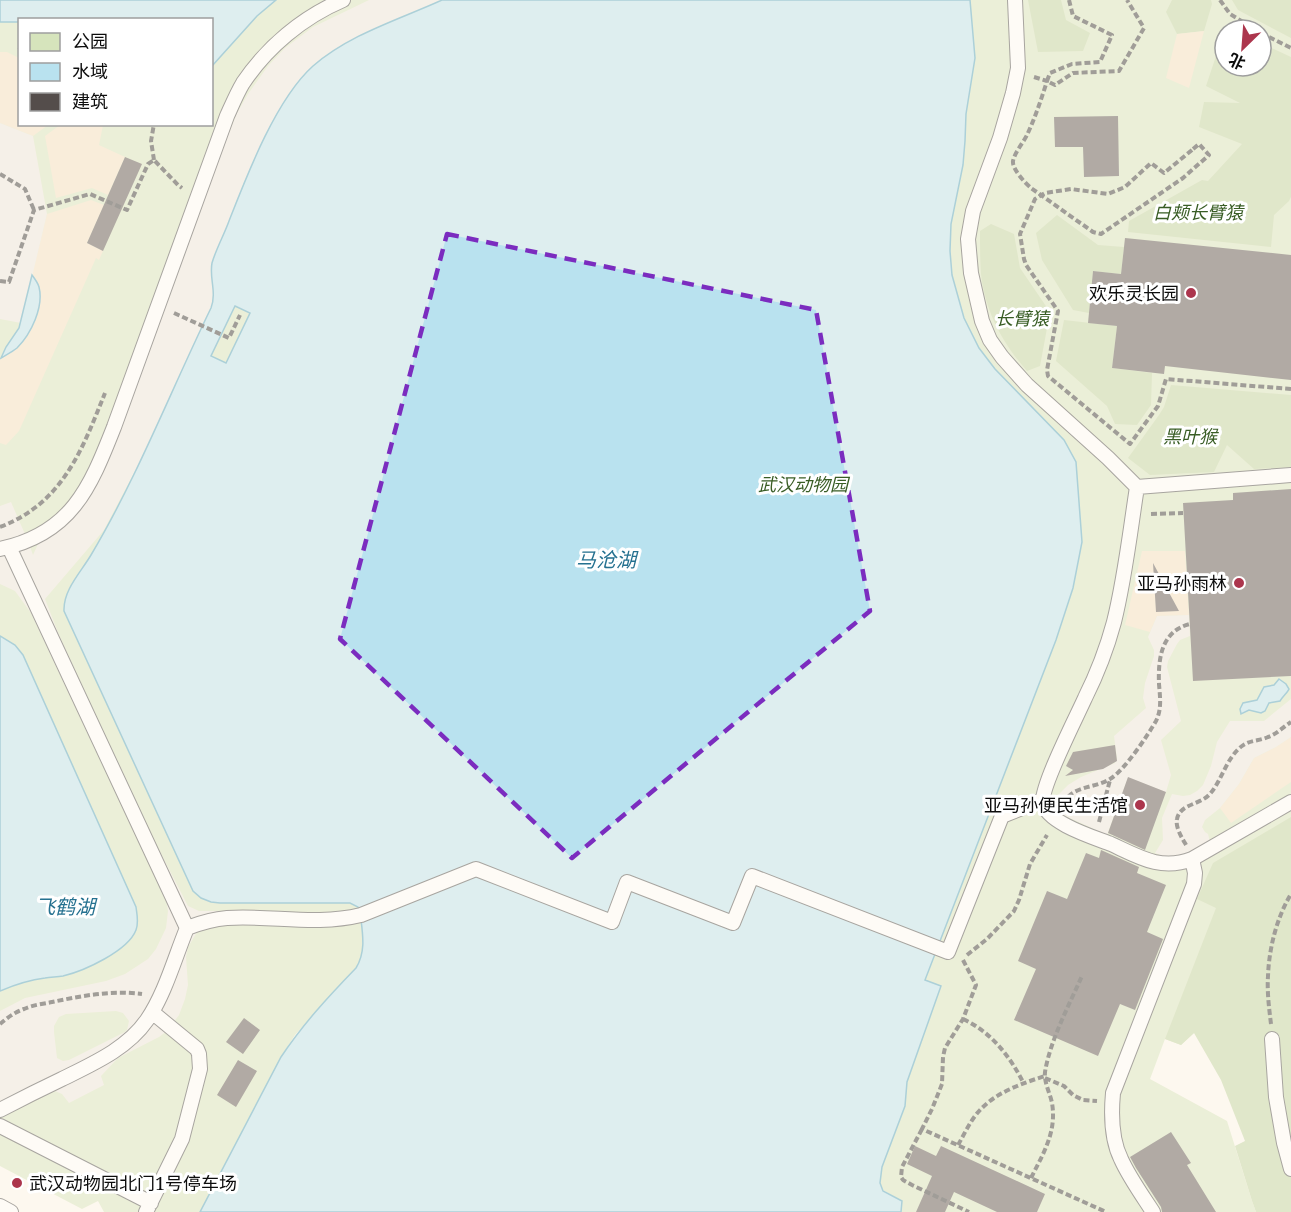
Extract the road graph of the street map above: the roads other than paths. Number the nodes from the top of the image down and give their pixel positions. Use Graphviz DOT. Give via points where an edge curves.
graph roads {
  1 [pos="343,0"];
  2 [pos="1015,0"];
  3 [pos="1291,475"];
  4 [pos="1137,487"];
  5 [pos="5,548"];
  6 [pos="1042,800"];
  7 [pos="1291,802"];
  8 [pos="1192,859"];
  9 [pos="187,928"];
  10 [pos="152,1012"];
  11 [pos="1272,1039"];
  12 [pos="0,1110"];
  13 [pos="0,1126"];
  14 [pos="1291,1169"];
  15 [pos="0,1206"];
  16 [pos="148,1208"];
  17 [pos="11,1212"];
  18 [pos="1153,1212"];
  1 -- 5 [label="lane" via="319,11 271,48 242,84 85,491 55,525 28,541"];
  2 -- 4 [label="lane" via="1017,74 1000,138 977,197 968,239 982,321 990,340 1027,385"];
  3 -- 4 [label="lane"];
  4 -- 6 [label="lane" via="1114,621"];
  5 -- 9 [label="lane"];
  6 -- 8 [label="lane" via="1046,812 1055,820 1151,862 1176,864"];
  6 -- 9 [label="lane" via="1002,816 943,950 752,876 733,923 627,882 612,922 476,869 340,920 226,918"];
  7 -- 8 [label="lane"];
  8 -- 18 [label="lane" via="1194,884 1112,1101 1118,1154"];
  9 -- 10 [label="lane"];
  10 -- 12 [label="lane" via="129,1041"];
  10 -- 16 [label="lane" via="193,1045 199,1054 200,1069 182,1139"];
  11 -- 14 [label="lane" via="1276,1097"];
  13 -- 16 [label="lane"];
  15 -- 17 [label="lane"];
}
